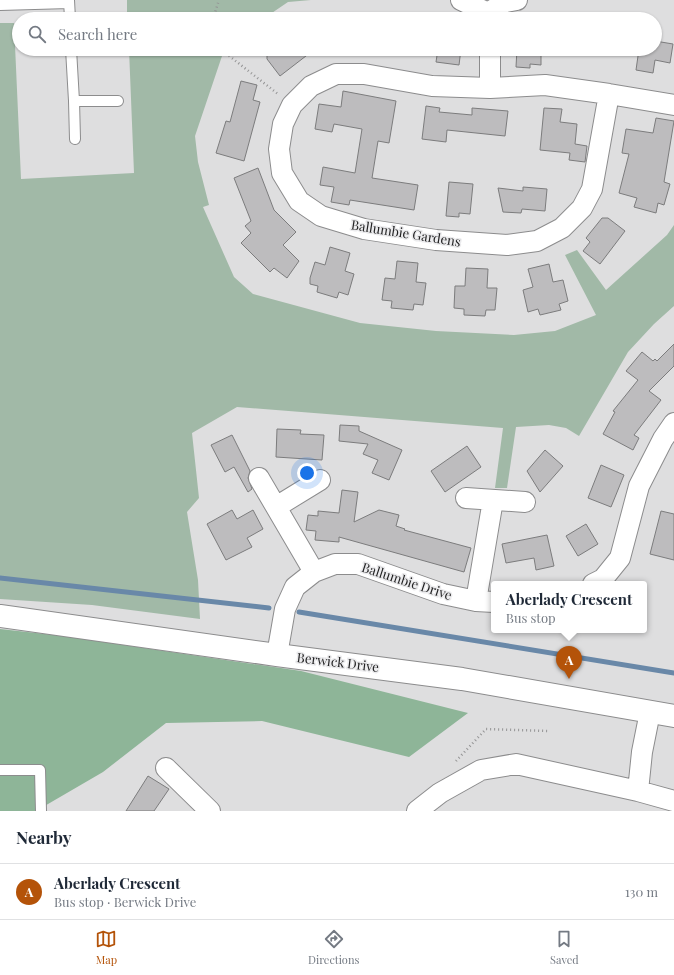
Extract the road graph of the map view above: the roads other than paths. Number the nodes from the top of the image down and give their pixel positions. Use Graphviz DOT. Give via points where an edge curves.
graph roads {
  1 [pos="461,0"];
  2 [pos="517,0"];
  3 [pos="69,1"];
  4 [pos="0,5"];
  5 [pos="70,12"];
  6 [pos="481,12"];
  7 [pos="493,12"];
  8 [pos="71,56"];
  9 [pos="490,56"];
  10 [pos="490,88"];
  11 [pos="609,94"];
  12 [pos="74,101"];
  13 [pos="118,101"];
  14 [pos="674,105"];
  15 [pos="75,139"];
  16 [pos="674,423"];
  17 [pos="259,478"];
  18 [pos="320,480"];
  19 [pos="466,498"];
  20 [pos="493,500"];
  21 [pos="525,502"];
  22 [pos="276,506"];
  23 [pos="314,572"];
  24 [pos="600,581"];
  25 [pos="485,602"];
  26 [pos="0,616"];
  27 [pos="277,655"];
  28 [pos="650,712"];
  29 [pos="674,716"];
  30 [pos="166,768"];
  31 [pos="0,770"];
  32 [pos="638,791"];
  33 [pos="674,801"];
  34 [pos="41,811"];
  35 [pos="210,811"];
  36 [pos="417,811"];
  1 -- 6 [label="street"];
  2 -- 7 [label="street" via="505,2"];
  3 -- 4 [label="lane"];
  3 -- 5 [label="lane"];
  8 -- 12 [label="lane"];
  9 -- 10 [label="street"];
  10 -- 11 [label="street, Ballumbie Gardens" via="546,85"];
  10 -- 11 [label="street, Ballumbie Gardens" via="432,86 364,74 336,74 311,86 292,105 283,124 279,149 282,173 298,201 321,216 364,229 436,240 507,245 537,241 562,228 582,208 592,189"];
  11 -- 14 [label="street, Ballumbie Gardens"];
  12 -- 13 [label="lane"];
  12 -- 15 [label="lane"];
  16 -- 24 [label="street" via="639,486 620,558"];
  17 -- 22 [label="street"];
  18 -- 22 [label="street"];
  19 -- 20 [label="street"];
  20 -- 21 [label="street"];
  20 -- 25 [label="street, Ballumbie Drive"];
  22 -- 23 [label="street"];
  23 -- 25 [label="street, Ballumbie Drive" via="335,564 358,564 443,594"];
  23 -- 27 [label="street, Ballumbie Drive" via="296,587 285,609"];
  26 -- 27 [label="street, Berwick Drive"];
  27 -- 28 [label="street, Berwick Drive" via="462,678"];
  28 -- 29 [label="street, Berwick Drive"];
  28 -- 32 [label="street"];
  30 -- 35 [label="street"];
  31 -- 34 [label="lane" via="40,770"];
  32 -- 33 [label="street"];
  32 -- 36 [label="street" via="516,764 481,770 440,793"];
}
